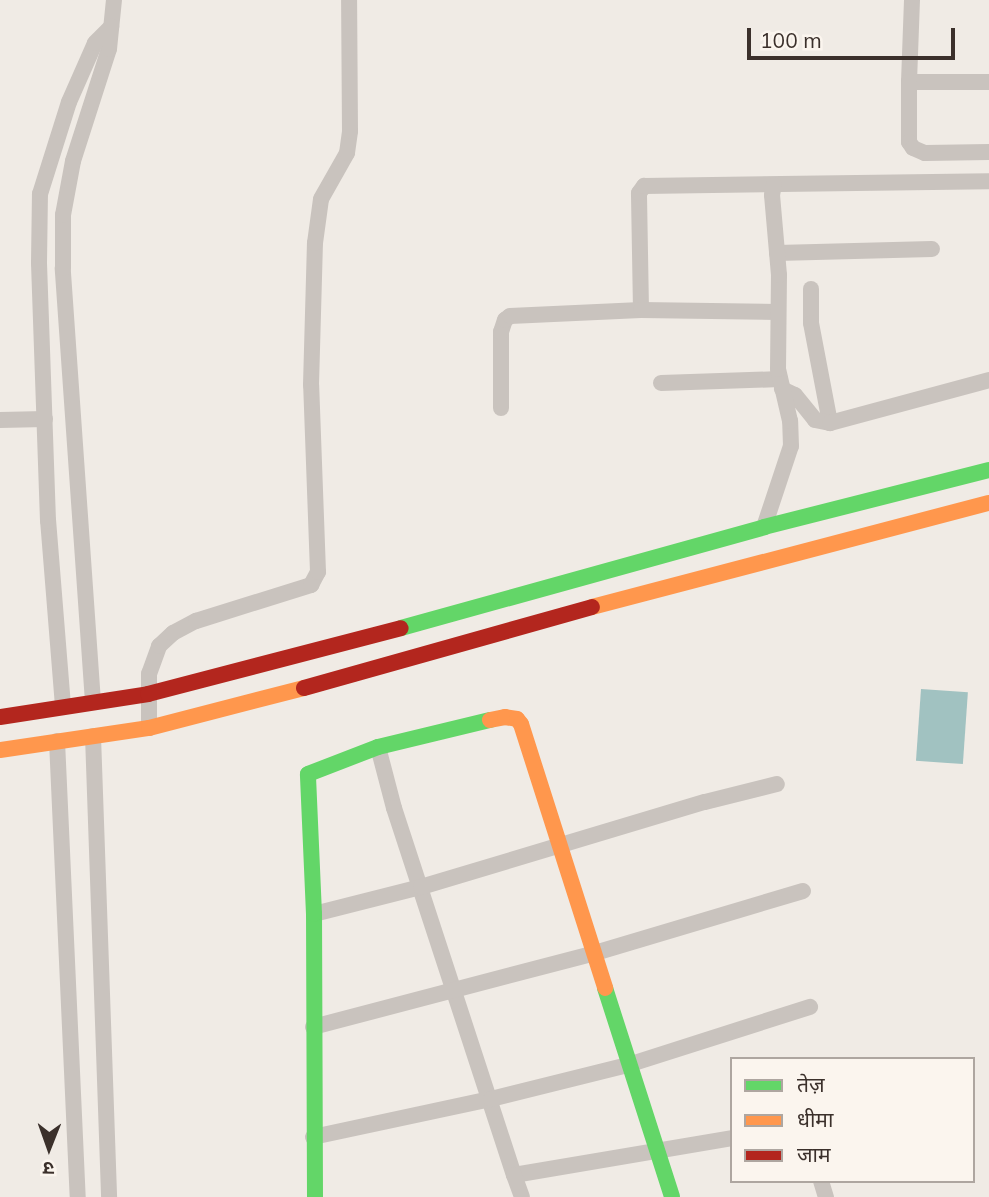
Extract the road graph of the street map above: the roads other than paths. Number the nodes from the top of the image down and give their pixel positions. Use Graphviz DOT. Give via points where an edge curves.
graph roads {
  1 [pos="114,0"];
  2 [pos="349,0"];
  3 [pos="912,0"];
  4 [pos="111,27"];
  5 [pos="909,82"];
  6 [pos="989,82"];
  7 [pos="989,152"];
  8 [pos="989,181"];
  9 [pos="774,185"];
  10 [pos="932,249"];
  11 [pos="777,253"];
  12 [pos="811,289"];
  13 [pos="641,310"];
  14 [pos="778,312"];
  15 [pos="989,380"];
  16 [pos="661,383"];
  17 [pos="781,384"];
  18 [pos="501,408"];
  19 [pos="44,419"];
  20 [pos="0,420"];
  21 [pos="830,424"];
  22 [pos="989,470"];
  23 [pos="989,503"];
  24 [pos="764,527"];
  25 [pos="148,694"];
  26 [pos="93,702"];
  27 [pos="63,706"];
  28 [pos="0,717"];
  29 [pos="149,728"];
  30 [pos="93,736"];
  31 [pos="57,741"];
  32 [pos="378,747"];
  33 [pos="0,750"];
  34 [pos="777,784"];
  35 [pos="560,845"];
  36 [pos="421,887"];
  37 [pos="803,891"];
  38 [pos="314,914"];
  39 [pos="595,953"];
  40 [pos="455,989"];
  41 [pos="810,1007"];
  42 [pos="313,1027"];
  43 [pos="631,1064"];
  44 [pos="491,1099"];
  45 [pos="313,1137"];
  46 [pos="730,1138"];
  47 [pos="657,1149"];
  48 [pos="514,1175"];
  49 [pos="78,1197"];
  50 [pos="109,1197"];
  51 [pos="315,1197"];
  52 [pos="522,1197"];
  53 [pos="672,1197"];
  1 -- 4 [label="street"];
  2 -- 25 [label="street" via="350,131 343,162 321,199 315,243 310,385 318,572 311,585 196,621 173,633 153,656"];
  3 -- 5 [label="street"];
  4 -- 19 [label="street" via="95,43 69,102 42,186 38,252"];
  4 -- 26 [label="street" via="106,60 73,161 63,215"];
  5 -- 6 [label="street"];
  5 -- 7 [label="street" via="909,142 913,148 925,153"];
  8 -- 9 [label="street"];
  9 -- 11 [label="street"];
  9 -- 13 [label="street" via="641,188"];
  10 -- 11 [label="street"];
  11 -- 14 [label="street"];
  12 -- 21 [label="street" via="811,323"];
  13 -- 14 [label="street"];
  13 -- 18 [label="street" via="510,316 501,332"];
  14 -- 17 [label="street"];
  15 -- 21 [label="street"];
  16 -- 17 [label="street"];
  17 -- 21 [label="street" via="815,420"];
  17 -- 24 [label="street" via="791,446"];
  19 -- 20 [label="street"];
  19 -- 27 [label="street"];
  22 -- 24 [label="street"];
  23 -- 29 [label="street"];
  24 -- 25 [label="street"];
  25 -- 26 [label="street"];
  25 -- 29 [label="street"];
  26 -- 27 [label="street"];
  27 -- 28 [label="street"];
  29 -- 30 [label="street"];
  30 -- 31 [label="street"];
  30 -- 50 [label="street"];
  31 -- 33 [label="street"];
  31 -- 49 [label="street"];
  32 -- 35 [label="street" via="505,717 517,719"];
  32 -- 36 [label="street"];
  32 -- 38 [label="street" via="308,774"];
  34 -- 35 [label="street"];
  35 -- 36 [label="street"];
  35 -- 39 [label="street"];
  36 -- 38 [label="street"];
  36 -- 40 [label="street"];
  37 -- 39 [label="street"];
  38 -- 42 [label="street"];
  39 -- 40 [label="street"];
  39 -- 43 [label="street"];
  40 -- 42 [label="street"];
  40 -- 44 [label="street"];
  41 -- 43 [label="street"];
  42 -- 45 [label="street"];
  43 -- 44 [label="street"];
  43 -- 47 [label="street"];
  44 -- 45 [label="street"];
  44 -- 48 [label="street"];
  45 -- 51 [label="street"];
  46 -- 47 [label="street"];
  47 -- 48 [label="street"];
  47 -- 53 [label="street"];
  48 -- 52 [label="street"];
}
